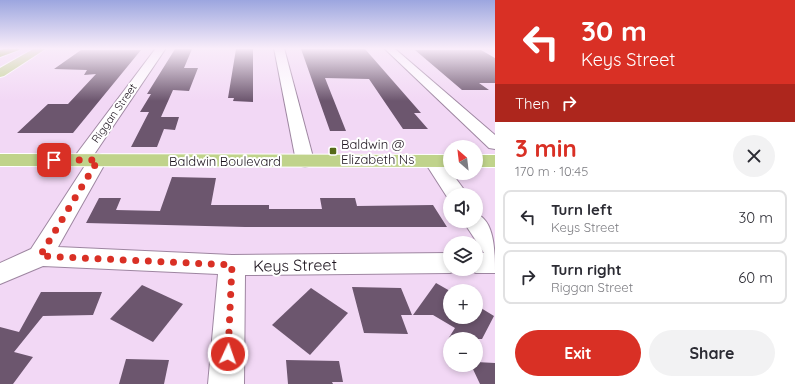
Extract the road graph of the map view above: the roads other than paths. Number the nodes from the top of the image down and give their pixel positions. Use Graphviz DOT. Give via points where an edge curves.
graph roads {
  1 [pos="12,66"];
  2 [pos="149,66"];
  3 [pos="283,66"];
  4 [pos="409,66"];
  5 [pos="0,73"];
  6 [pos="495,144"];
  7 [pos="0,160"];
  8 [pos="89,160"];
  9 [pos="305,161"];
  10 [pos="442,161"];
  11 [pos="483,161"];
  12 [pos="495,161"];
  13 [pos="454,188"];
  14 [pos="480,228"];
  15 [pos="495,250"];
  16 [pos="40,256"];
  17 [pos="495,262"];
  18 [pos="443,263"];
  19 [pos="483,263"];
  20 [pos="232,265"];
  21 [pos="0,274"];
  22 [pos="226,384"];
  1 -- 5 [label="main road"];
  2 -- 8 [label="street, Riggan Street"];
  3 -- 9 [label="street"];
  4 -- 6 [label="street"];
  7 -- 8 [label="main road, Baldwin Boulevard"];
  8 -- 9 [label="main road, Baldwin Boulevard"];
  8 -- 16 [label="street, Riggan Street"];
  9 -- 10 [label="main road, Baldwin Boulevard"];
  10 -- 13 [label="street"];
  11 -- 12 [label="main road"];
  14 -- 15 [label="street"];
  16 -- 20 [label="street, Keys Street"];
  16 -- 21 [label="street, Keys Street"];
  17 -- 19 [label="street"];
  18 -- 20 [label="street, Keys Street"];
  20 -- 22 [label="street"];
}
